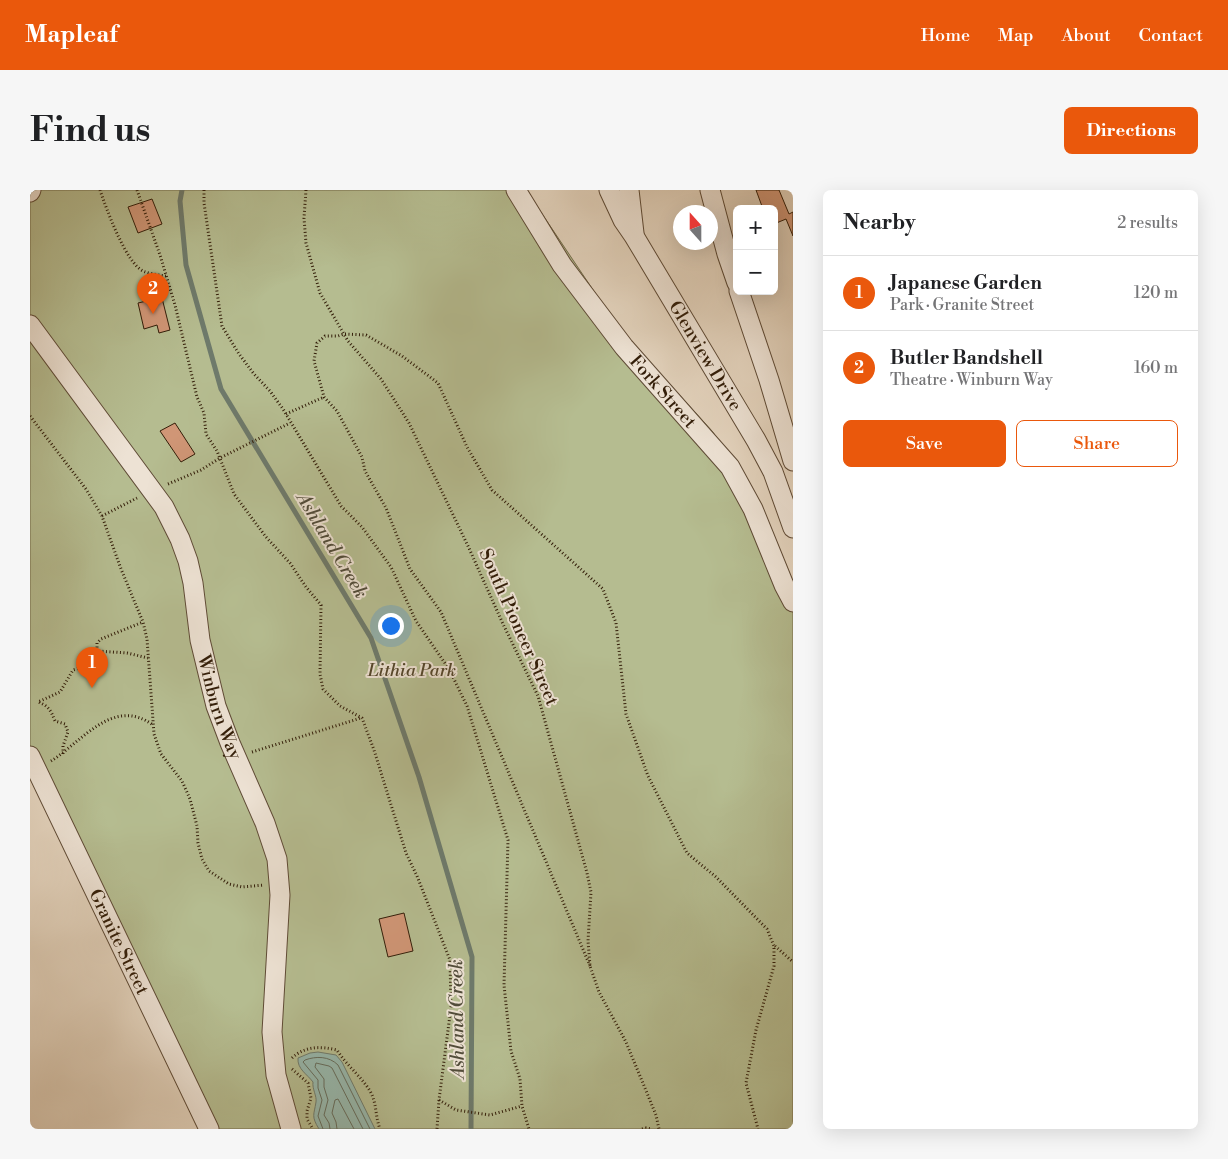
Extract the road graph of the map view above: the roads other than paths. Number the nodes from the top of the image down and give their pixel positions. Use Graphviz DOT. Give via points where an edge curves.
graph roads {
  1 [pos="516,190"];
  2 [pos="608,190"];
  3 [pos="629,190"];
  4 [pos="710,190"];
  5 [pos="634,236"];
  6 [pos="733,271"];
  7 [pos="740,295"];
  8 [pos="30,326"];
  9 [pos="793,461"];
  10 [pos="793,528"];
  11 [pos="793,602"];
  12 [pos="34,763"];
  13 [pos="209,1129"];
  14 [pos="291,1129"];
  1 -- 11 [label="street, Fork Street" via="562,265 624,347 730,468 753,509"];
  2 -- 5 [label="street, Glenview Drive"];
  3 -- 5 [label="street"];
  4 -- 6 [label="street"];
  5 -- 10 [label="street, Glenview Drive" via="756,440 773,472"];
  7 -- 9 [label="street"];
  8 -- 14 [label="street, Winburn Way" via="164,507 188,560 200,640 216,706 277,859 279,927 272,1032 276,1075"];
  12 -- 13 [label="street, Granite Street"];
}
